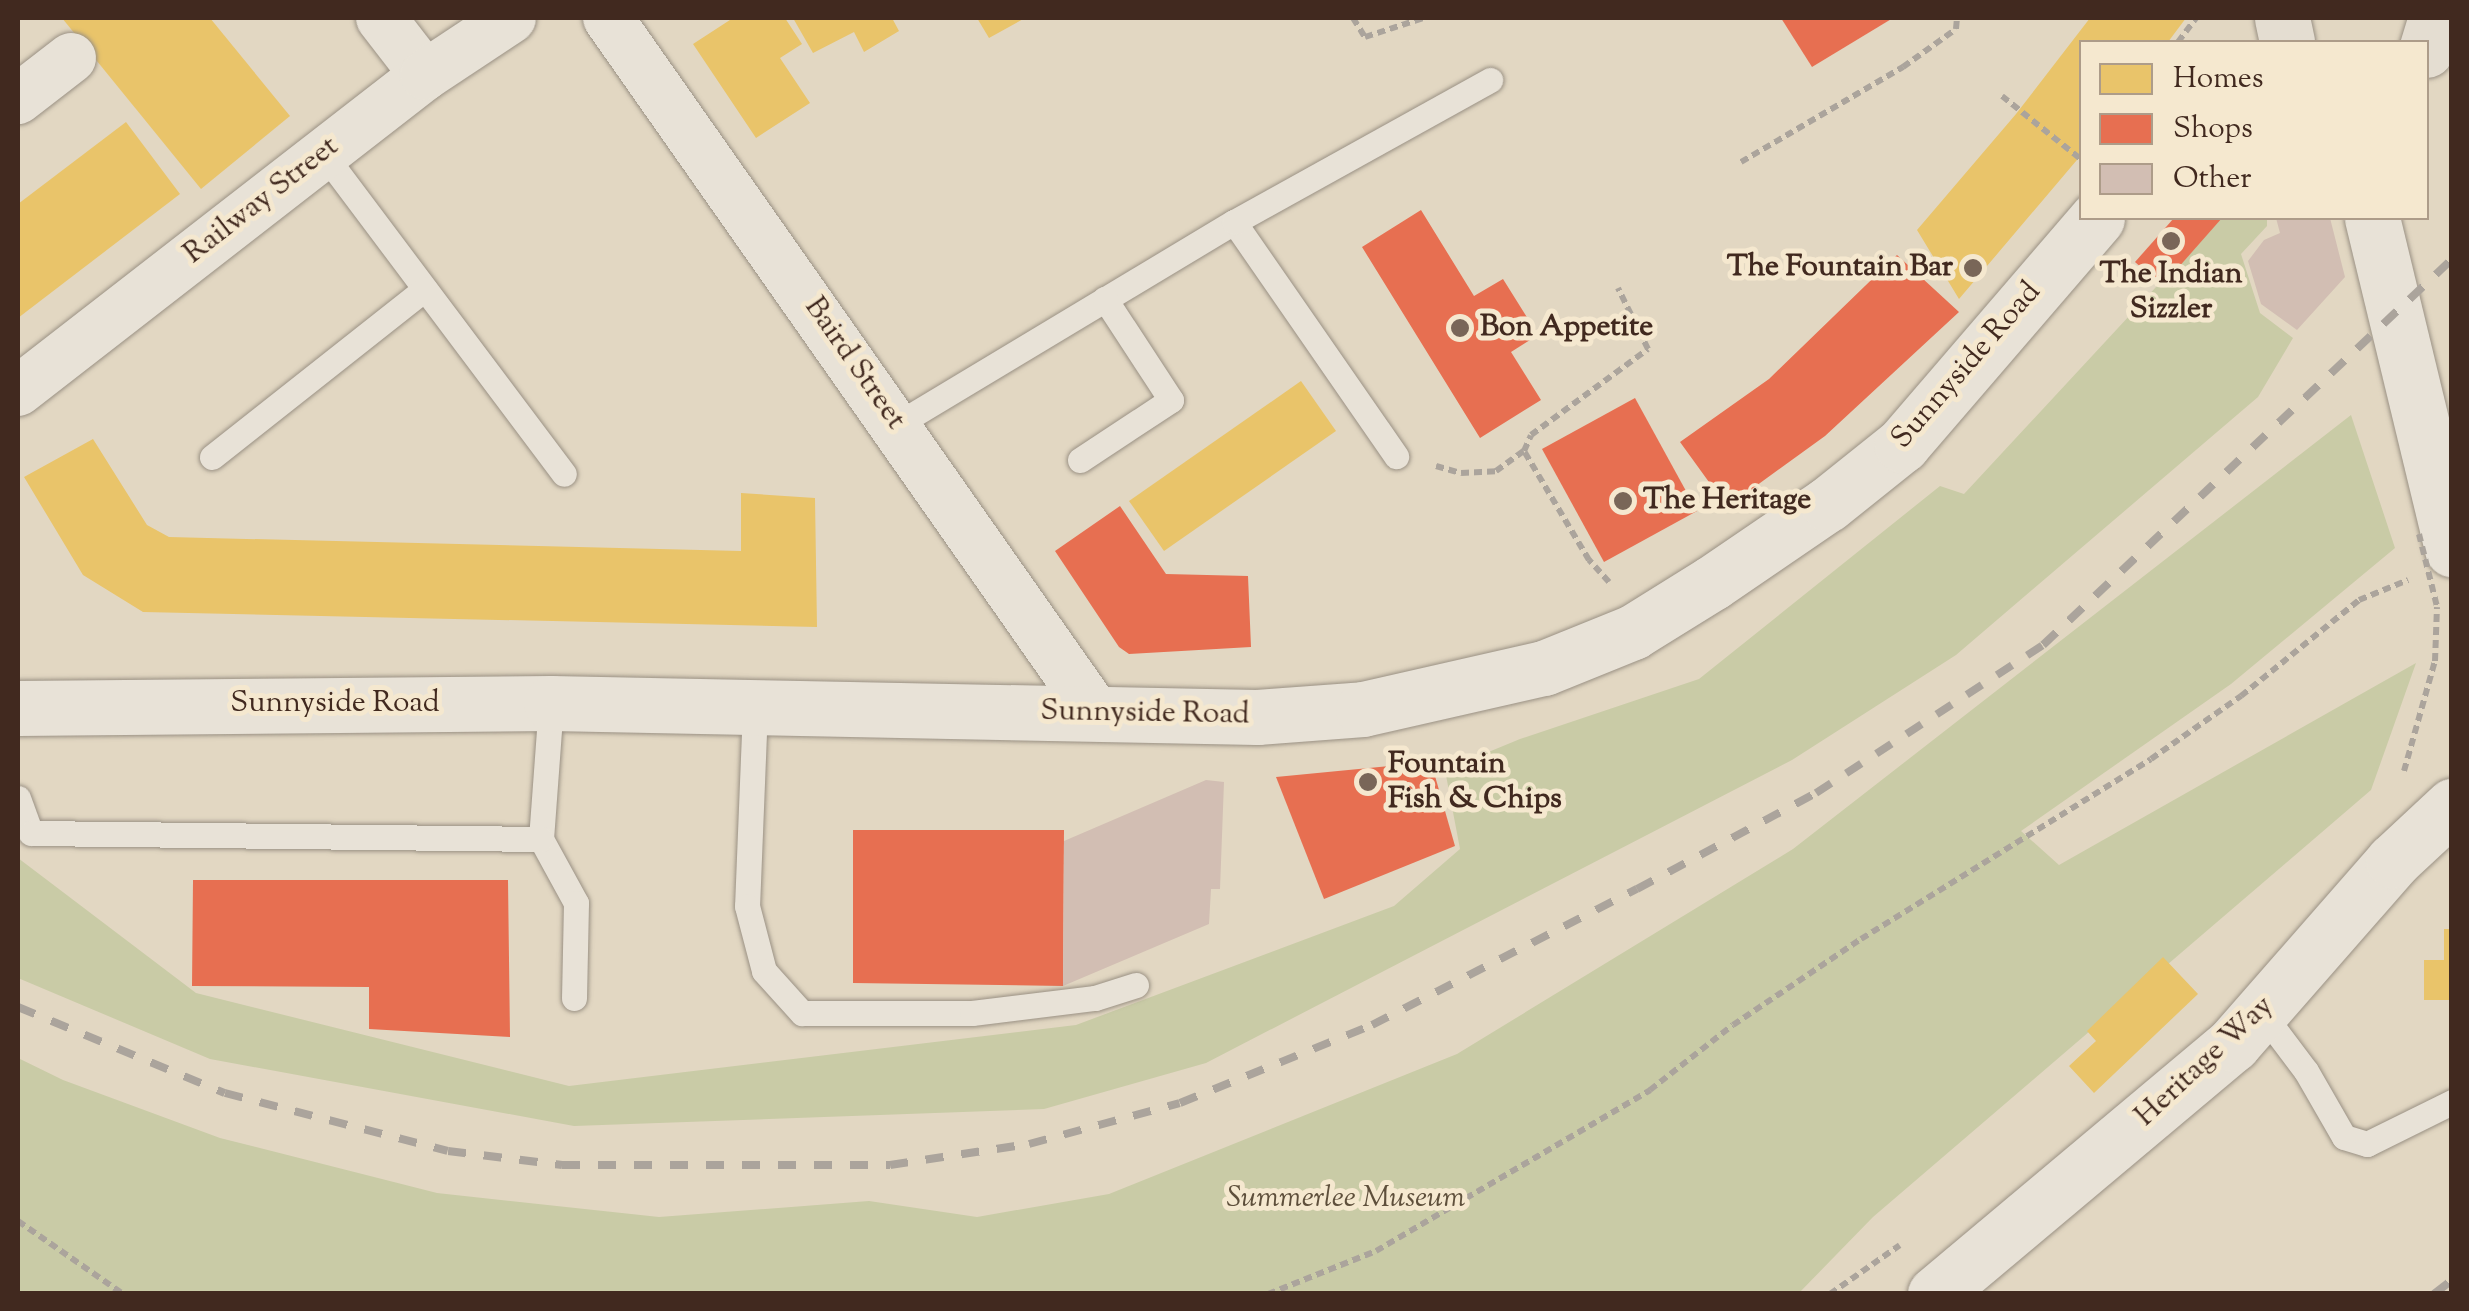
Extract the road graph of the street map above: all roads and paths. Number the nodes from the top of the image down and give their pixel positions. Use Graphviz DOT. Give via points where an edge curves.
graph roads {
  1 [pos="382,18"];
  2 [pos="511,18"];
  3 [pos="608,18"];
  4 [pos="1353,18"];
  5 [pos="1424,18"];
  6 [pos="1957,18"];
  7 [pos="2196,18"];
  8 [pos="2180,40"];
  9 [pos="70,58"];
  10 [pos="425,75"];
  11 [pos="1490,80"];
  12 [pos="2002,96"];
  13 [pos="18,99"];
  14 [pos="323,154"];
  15 [pos="2079,158"];
  16 [pos="1740,162"];
  17 [pos="2095,220"];
  18 [pos="2372,220"];
  19 [pos="1234,222"];
  20 [pos="1618,288"];
  21 [pos="425,289"];
  22 [pos="1105,299"];
  23 [pos="18,391"];
  24 [pos="896,425"];
  25 [pos="1524,451"];
  26 [pos="1396,456"];
  27 [pos="212,457"];
  28 [pos="1080,460"];
  29 [pos="564,474"];
  30 [pos="2437,537"];
  31 [pos="1647,623"];
  32 [pos="552,704"];
  33 [pos="18,708"];
  34 [pos="756,708"];
  35 [pos="1096,713"];
  36 [pos="2399,780"];
  37 [pos="18,798"];
  38 [pos="2452,806"];
  39 [pos="541,839"];
  40 [pos="1136,984"];
  41 [pos="574,998"];
  42 [pos="2263,1014"];
  43 [pos="2452,1102"];
  44 [pos="18,1221"];
  45 [pos="1909,1238"];
  46 [pos="122,1294"];
  47 [pos="1268,1294"];
  48 [pos="1830,1294"];
  49 [pos="1934,1294"];
  1 -- 10 [label="street"];
  2 -- 10 [label="street, Railway Street"];
  3 -- 24 [label="street, Baird Street"];
  4 -- 5 [label="path" via="1364,37"];
  6 -- 16 [label="path" via="1956,29 1904,67"];
  7 -- 8 [label="path"];
  9 -- 13 [label="street"];
  10 -- 14 [label="street, Railway Street"];
  11 -- 19 [label="lane"];
  12 -- 15 [label="path"];
  14 -- 21 [label="lane"];
  14 -- 23 [label="street, Railway Street"];
  17 -- 31 [label="main road, Sunnyside Road" via="1902,445 1814,514"];
  18 -- 30 [label="main road"];
  19 -- 22 [label="lane"];
  19 -- 26 [label="lane"];
  20 -- 25 [label="path" via="1648,349 1531,436"];
  21 -- 27 [label="lane"];
  21 -- 29 [label="lane"];
  22 -- 24 [label="lane"];
  22 -- 28 [label="lane" via="1171,400"];
  24 -- 35 [label="street, Baird Street"];
  25 -- 26 [label="path" via="1496,472 1461,473"];
  25 -- 31 [label="path" via="1589,560"];
  30 -- 36 [label="path, bridge" via="2431,677"];
  30 -- 47 [label="path" via="2151,760 1861,940 1650,1090 1376,1251"];
  31 -- 35 [label="main road, Sunnyside Road" via="1544,668 1363,709 1257,717"];
  32 -- 33 [label="main road, Sunnyside Road"];
  32 -- 34 [label="main road, Sunnyside Road"];
  32 -- 39 [label="lane"];
  34 -- 35 [label="main road, Sunnyside Road"];
  34 -- 40 [label="lane" via="748,906 764,971 802,1012 972,1013 1096,998"];
  37 -- 39 [label="lane" via="31,833"];
  38 -- 42 [label="main road, Heritage Way" via="2393,861"];
  39 -- 41 [label="lane" via="576,902"];
  42 -- 43 [label="lane" via="2344,1137 2367,1144"];
  42 -- 49 [label="main road, Heritage Way"];
  44 -- 46 [label="path"];
  45 -- 48 [label="path"];
}
